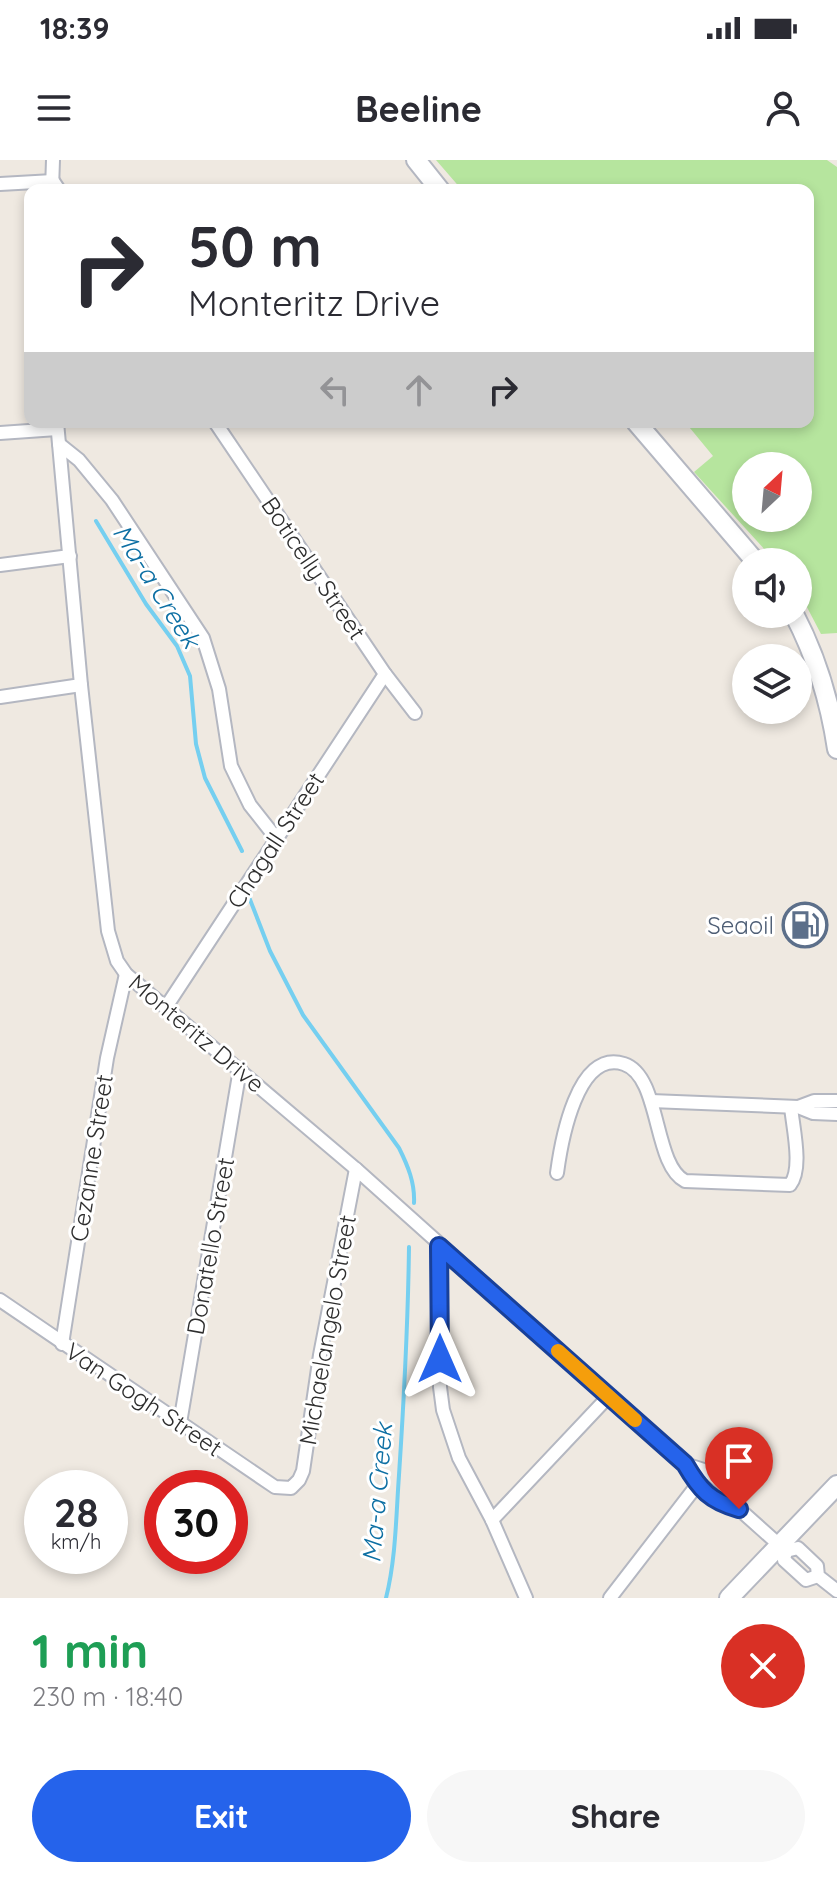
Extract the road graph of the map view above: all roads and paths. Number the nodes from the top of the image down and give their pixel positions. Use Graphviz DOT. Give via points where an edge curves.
graph roads {
  1 [pos="53,160"];
  2 [pos="416,160"];
  3 [pos="0,184"];
  4 [pos="55,184"];
  5 [pos="435,184"];
  6 [pos="24,185"];
  7 [pos="36,428"];
  8 [pos="57,428"];
  9 [pos="219,428"];
  10 [pos="641,428"];
  11 [pos="0,433"];
  12 [pos="59,444"];
  13 [pos="744,548"];
  14 [pos="70,556"];
  15 [pos="0,565"];
  16 [pos="801,628"];
  17 [pos="385,674"];
  18 [pos="81,685"];
  19 [pos="0,697"];
  20 [pos="415,713"];
  21 [pos="837,749"];
  22 [pos="276,838"];
  23 [pos="126,974"];
  24 [pos="166,1007"];
  25 [pos="240,1069"];
  26 [pos="651,1101"];
  27 [pos="837,1101"];
  28 [pos="795,1107"];
  29 [pos="837,1114"];
  30 [pos="356,1169"];
  31 [pos="557,1173"];
  32 [pos="439,1246"];
  33 [pos="0,1300"];
  34 [pos="62,1344"];
  35 [pos="609,1396"];
  36 [pos="180,1423"];
  37 [pos="685,1464"];
  38 [pos="707,1471"];
  39 [pos="697,1485"];
  40 [pos="837,1485"];
  41 [pos="291,1488"];
  42 [pos="739,1509"];
  43 [pos="492,1520"];
  44 [pos="782,1548"];
  45 [pos="837,1591"];
  46 [pos="526,1598"];
  47 [pos="610,1598"];
  48 [pos="729,1598"];
  1 -- 4 [label="street"];
  2 -- 5 [label="main road"];
  3 -- 6 [label="street"];
  7 -- 11 [label="street"];
  8 -- 12 [label="street, Monteritz Drive"];
  9 -- 17 [label="street, Boticelly Street"];
  10 -- 13 [label="main road"];
  12 -- 14 [label="street, Monteritz Drive"];
  12 -- 22 [label="street" via="112,500 203,638 219,689 231,766 250,805"];
  14 -- 15 [label="street"];
  14 -- 18 [label="street, Monteritz Drive"];
  16 -- 21 [label="main road" via="815,659"];
  17 -- 20 [label="street, Boticelly Street"];
  17 -- 22 [label="street, Chagall Street"];
  18 -- 19 [label="street"];
  18 -- 23 [label="street, Monteritz Drive" via="108,931"];
  22 -- 24 [label="street, Chagall Street"];
  23 -- 24 [label="street, Monteritz Drive"];
  23 -- 34 [label="street, Cezanne Street" via="107,1058"];
  24 -- 25 [label="street, Monteritz Drive"];
  25 -- 30 [label="street, Monteritz Drive"];
  25 -- 36 [label="street, Donatello Street"];
  26 -- 28 [label="street"];
  26 -- 28 [label="street" via="678,1177 785,1186 793,1181 797,1167"];
  26 -- 31 [label="street" via="628,1065 598,1068 572,1106"];
  27 -- 28 [label="street"];
  28 -- 29 [label="street"];
  30 -- 32 [label="street, Monteritz Drive"];
  30 -- 41 [label="street, Michaelangelo Street" via="303,1471"];
  32 -- 35 [label="street, Monteritz Drive"];
  32 -- 43 [label="street" via="443,1410 459,1458"];
  33 -- 34 [label="street, Van Gogh Street"];
  34 -- 36 [label="street, Van Gogh Street"];
  35 -- 37 [label="street, Monteritz Drive"];
  35 -- 43 [label="street"];
  36 -- 41 [label="street, Van Gogh Street" via="275,1487"];
  37 -- 38 [label="street, Monteritz Drive"];
  37 -- 39 [label="street, Monteritz Drive"];
  38 -- 39 [label="street"];
  38 -- 42 [label="street, Monteritz Drive" via="729,1490"];
  39 -- 42 [label="street, Monteritz Drive" via="718,1503"];
  39 -- 47 [label="street"];
  40 -- 44 [label="main road"];
  42 -- 44 [label="street, Monteritz Drive"];
  43 -- 46 [label="street"];
  44 -- 45 [label="street, Monteritz Drive" via="784,1560 806,1580 818,1576"];
  44 -- 48 [label="main road"];
}
